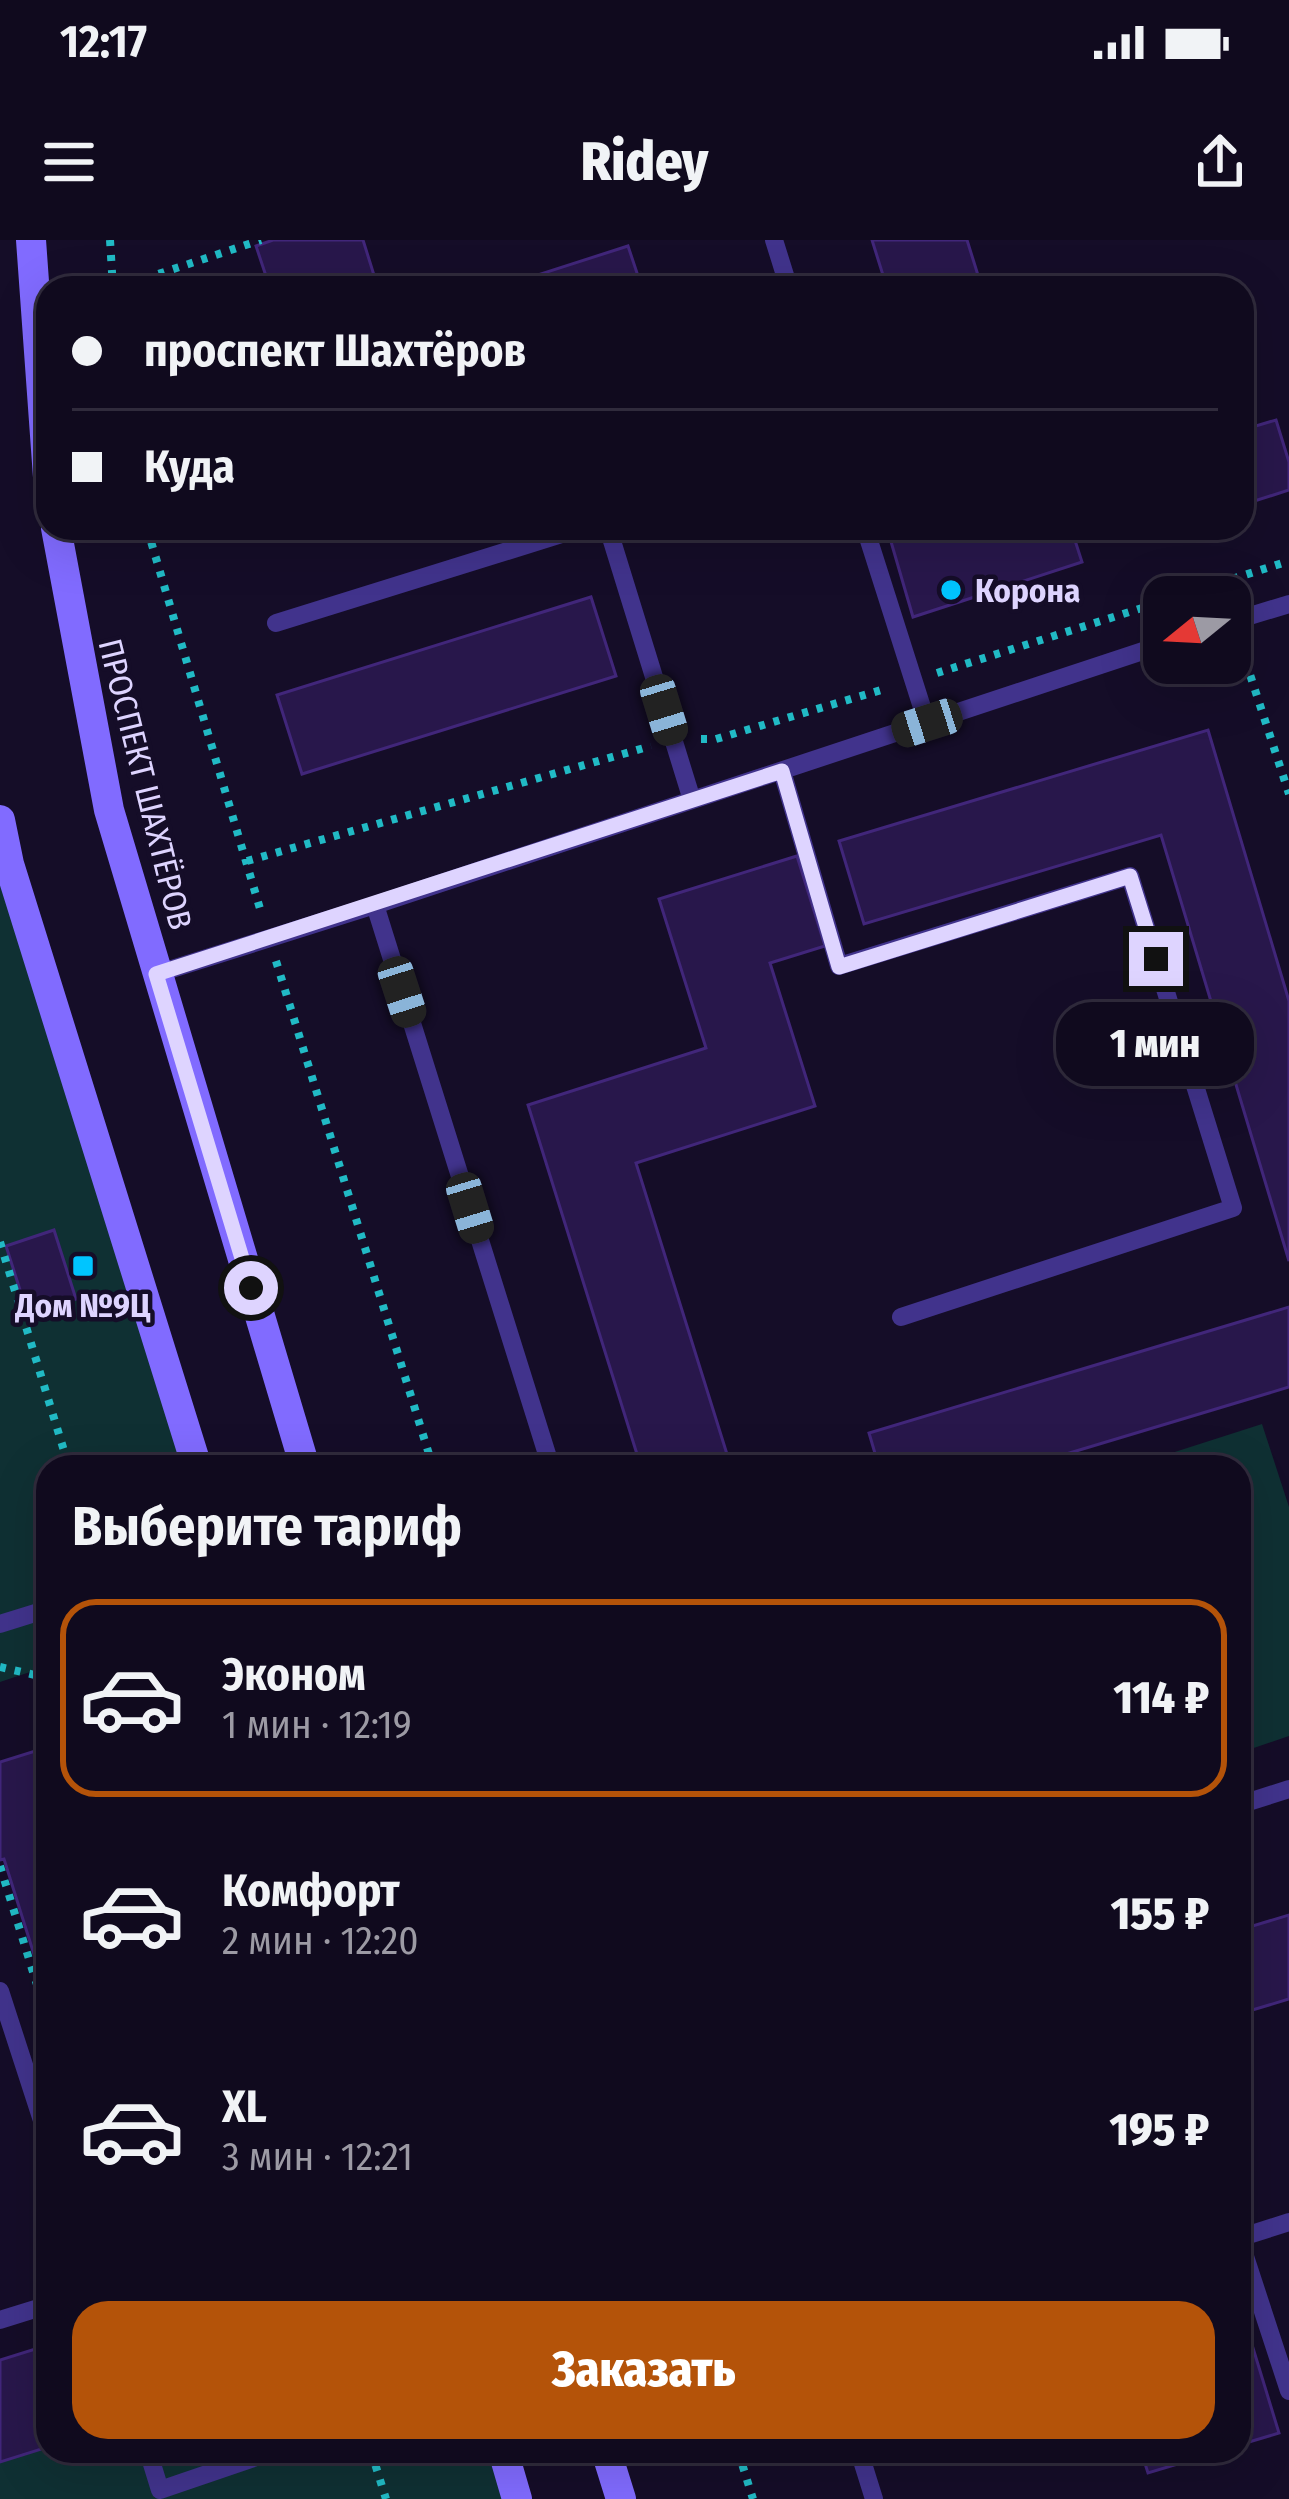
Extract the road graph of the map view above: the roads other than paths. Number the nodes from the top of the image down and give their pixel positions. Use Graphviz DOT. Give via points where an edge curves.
graph roads {
  1 [pos="31,240"];
  2 [pos="774,240"];
  3 [pos="785,276"];
  4 [pos="36,310"];
  5 [pos="58,540"];
  6 [pos="542,540"];
  7 [pos="612,540"];
  8 [pos="869,540"];
  9 [pos="1289,604"];
  10 [pos="1251,616"];
  11 [pos="276,622"];
  12 [pos="1143,651"];
  13 [pos="927,723"];
  14 [pos="782,771"];
  15 [pos="692,800"];
  16 [pos="0,820"];
  17 [pos="375,905"];
  18 [pos="156,974"];
  19 [pos="901,1317"];
  20 [pos="193,1455"];
  21 [pos="301,1455"];
  22 [pos="547,1455"];
  23 [pos="36,1613"];
  24 [pos="0,1624"];
  25 [pos="1289,1789"];
  26 [pos="1251,1801"];
  27 [pos="0,1991"];
  28 [pos="36,2101"];
  29 [pos="1289,2222"];
  30 [pos="1251,2233"];
  31 [pos="1251,2274"];
  32 [pos="36,2309"];
  33 [pos="0,2320"];
  34 [pos="1289,2391"];
  35 [pos="152,2463"];
  36 [pos="239,2463"];
  37 [pos="506,2463"];
  38 [pos="610,2463"];
  39 [pos="863,2463"];
  40 [pos="517,2499"];
  41 [pos="622,2499"];
  42 [pos="874,2499"];
  1 -- 4 [label="main road"];
  2 -- 3 [label="lane"];
  5 -- 18 [label="main road, ПРОСПЕКТ ШАХТЁРОВ" via="110,810"];
  6 -- 11 [label="lane"];
  7 -- 15 [label="lane"];
  8 -- 13 [label="lane"];
  9 -- 10 [label="lane"];
  12 -- 13 [label="lane"];
  13 -- 14 [label="lane"];
  14 -- 15 [label="lane"];
  14 -- 19 [label="lane" via="839,967 1130,876 1233,1208"];
  15 -- 17 [label="lane"];
  16 -- 20 [label="main road"];
  17 -- 18 [label="lane"];
  17 -- 22 [label="lane"];
  18 -- 21 [label="main road, ПРОСПЕКТ ШАХТЁРОВ"];
  23 -- 24 [label="lane"];
  25 -- 26 [label="lane"];
  27 -- 28 [label="lane"];
  29 -- 30 [label="lane"];
  31 -- 34 [label="lane"];
  32 -- 33 [label="lane"];
  35 -- 36 [label="lane" via="160,2490"];
  37 -- 40 [label="main road"];
  38 -- 41 [label="main road"];
  39 -- 42 [label="lane"];
}
